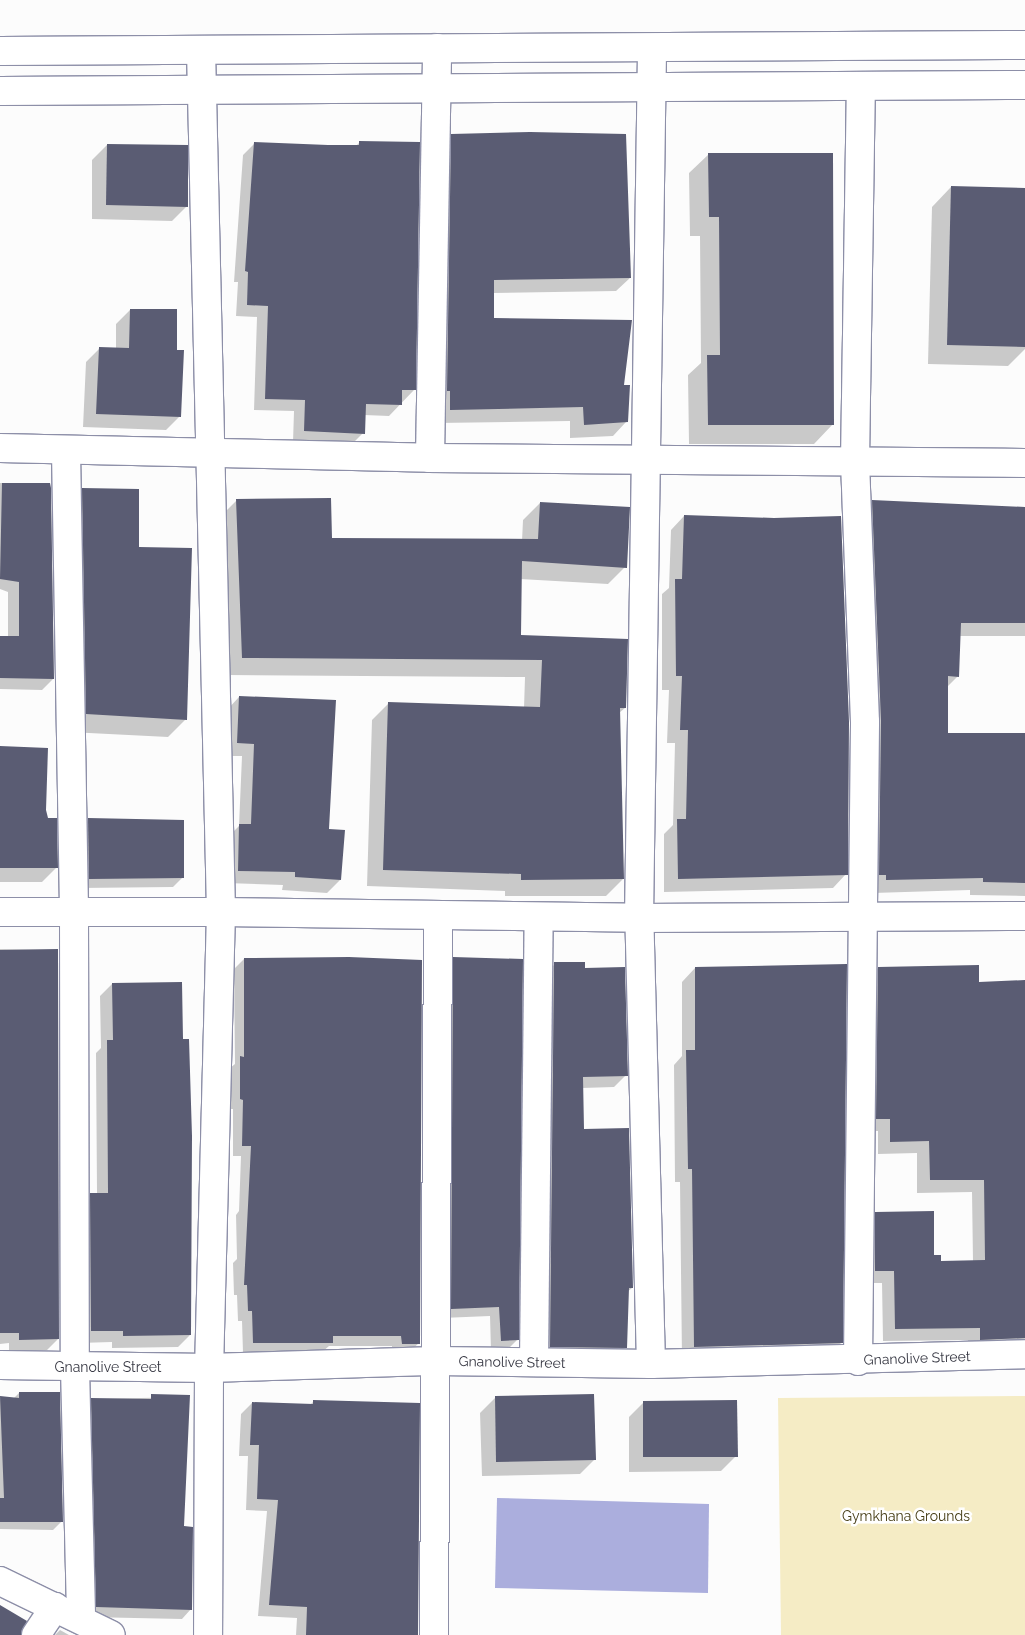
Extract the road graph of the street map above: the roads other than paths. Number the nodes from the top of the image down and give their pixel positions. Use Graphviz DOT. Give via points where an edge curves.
graph roads {
  1 [pos="1025,45"];
  2 [pos="437,48"];
  3 [pos="652,48"];
  4 [pos="201,50"];
  5 [pos="0,51"];
  6 [pos="1025,85"];
  7 [pos="861,87"];
  8 [pos="652,88"];
  9 [pos="438,89"];
  10 [pos="202,90"];
  11 [pos="0,91"];
  12 [pos="0,448"];
  13 [pos="66,451"];
  14 [pos="210,452"];
  15 [pos="430,458"];
  16 [pos="647,459"];
  17 [pos="855,461"];
  18 [pos="1025,463"];
  19 [pos="0,912"];
  20 [pos="74,912"];
  21 [pos="221,912"];
  22 [pos="438,916"];
  23 [pos="1025,916"];
  24 [pos="539,917"];
  25 [pos="864,917"];
  26 [pos="639,918"];
  27 [pos="1025,1354"];
  28 [pos="436,1361"];
  29 [pos="858,1361"];
  30 [pos="534,1362"];
  31 [pos="651,1364"];
  32 [pos="0,1365"];
  33 [pos="75,1368"];
  34 [pos="209,1368"];
  35 [pos="0,1581"];
  36 [pos="55,1607"];
  37 [pos="81,1619"];
  38 [pos="36,1635"];
  39 [pos="111,1635"];
  40 [pos="208,1635"];
  41 [pos="434,1635"];
  1 -- 3 [label="street"];
  2 -- 3 [label="street"];
  2 -- 4 [label="street"];
  2 -- 9 [label="street"];
  3 -- 8 [label="street"];
  4 -- 5 [label="street"];
  4 -- 10 [label="street"];
  6 -- 7 [label="street"];
  7 -- 8 [label="street"];
  7 -- 17 [label="street"];
  8 -- 9 [label="street"];
  8 -- 16 [label="street"];
  9 -- 10 [label="street"];
  9 -- 15 [label="street"];
  10 -- 11 [label="street"];
  10 -- 14 [label="street"];
  12 -- 13 [label="street"];
  13 -- 14 [label="street"];
  13 -- 20 [label="street"];
  14 -- 15 [label="street"];
  14 -- 21 [label="street"];
  15 -- 16 [label="street"];
  16 -- 17 [label="street"];
  16 -- 26 [label="street"];
  17 -- 18 [label="street"];
  17 -- 25 [label="street" via="865,722"];
  19 -- 20 [label="street"];
  20 -- 21 [label="street"];
  20 -- 33 [label="street"];
  21 -- 22 [label="street"];
  21 -- 34 [label="street"];
  22 -- 24 [label="street"];
  22 -- 28 [label="street"];
  23 -- 25 [label="street"];
  24 -- 26 [label="street"];
  24 -- 30 [label="street"];
  25 -- 26 [label="street"];
  25 -- 29 [label="street"];
  26 -- 31 [label="street"];
  27 -- 29 [label="street, Gnanolive Street"];
  28 -- 30 [label="street, Gnanolive Street"];
  28 -- 34 [label="street, Gnanolive Street"];
  28 -- 41 [label="street"];
  29 -- 31 [label="street, Gnanolive Street"];
  30 -- 31 [label="street, Gnanolive Street"];
  32 -- 33 [label="street, Gnanolive Street"];
  33 -- 34 [label="street, Gnanolive Street"];
  33 -- 37 [label="street"];
  34 -- 40 [label="street"];
  35 -- 36 [label="street"];
  36 -- 37 [label="street"];
  36 -- 38 [label="street"];
  37 -- 39 [label="street"];
}
